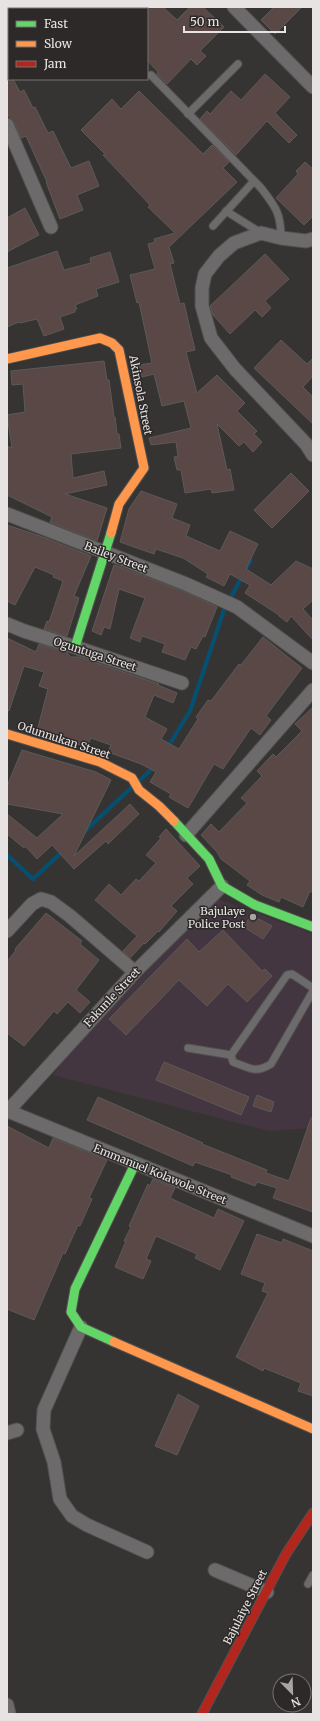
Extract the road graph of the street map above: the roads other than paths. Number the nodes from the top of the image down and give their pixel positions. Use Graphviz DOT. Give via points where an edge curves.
graph roads {
  1 [pos="234,7"];
  2 [pos="238,64"];
  3 [pos="150,75"];
  4 [pos="313,87"];
  5 [pos="188,114"];
  6 [pos="7,125"];
  7 [pos="254,181"];
  8 [pos="226,211"];
  9 [pos="213,226"];
  10 [pos="51,227"];
  11 [pos="261,233"];
  12 [pos="281,238"];
  13 [pos="313,240"];
  14 [pos="7,359"];
  15 [pos="313,455"];
  16 [pos="7,514"];
  17 [pos="106,553"];
  18 [pos="7,624"];
  19 [pos="75,647"];
  20 [pos="313,663"];
  21 [pos="182,683"];
  22 [pos="313,690"];
  23 [pos="7,734"];
  24 [pos="186,835"];
  25 [pos="222,886"];
  26 [pos="313,927"];
  27 [pos="7,931"];
  28 [pos="135,972"];
  29 [pos="313,988"];
  30 [pos="313,991"];
  31 [pos="188,1048"];
  32 [pos="231,1055"];
  33 [pos="7,1111"];
  34 [pos="135,1164"];
  35 [pos="313,1236"];
  36 [pos="81,1327"];
  37 [pos="313,1429"];
  38 [pos="312,1517"];
  39 [pos="147,1552"];
  40 [pos="215,1570"];
  41 [pos="313,1575"];
  42 [pos="308,1584"];
  43 [pos="267,1592"];
  44 [pos="209,1700"];
  45 [pos="7,1705"];
  46 [pos="9,1714"];
  47 [pos="202,1714"];
  48 [pos="215,1714"];
  1 -- 4 [label="street"];
  2 -- 5 [label="lane"];
  3 -- 5 [label="lane"];
  5 -- 7 [label="lane"];
  6 -- 10 [label="street"];
  7 -- 8 [label="lane"];
  7 -- 12 [label="lane" via="275,206 281,222"];
  8 -- 9 [label="lane"];
  8 -- 11 [label="lane"];
  11 -- 12 [label="street"];
  11 -- 15 [label="street" via="234,243 219,256 205,274 202,306 207,328 211,338 235,368 306,444"];
  12 -- 13 [label="street"];
  14 -- 17 [label="street, Akinsola Street" via="100,338 110,340 118,347 144,468 119,504"];
  16 -- 17 [label="street, Bailey Street"];
  17 -- 19 [label="street"];
  17 -- 20 [label="street, Bailey Street" via="231,604"];
  18 -- 19 [label="street, Oguntuga Street"];
  19 -- 21 [label="street, Oguntuga Street"];
  22 -- 24 [label="street"];
  23 -- 24 [label="street, Odunnukan Street" via="100,762 132,778 139,790 159,806"];
  24 -- 25 [label="street, Odunnukan Street" via="209,859"];
  25 -- 26 [label="street" via="255,905"];
  25 -- 28 [label="street, Fakunle Street"];
  27 -- 28 [label="street" via="32,904 41,899 51,902"];
  28 -- 33 [label="street, Fakunle Street"];
  29 -- 32 [label="lane" via="292,974 287,975"];
  30 -- 32 [label="lane" via="271,1064 256,1070 233,1062"];
  31 -- 32 [label="lane"];
  33 -- 34 [label="street, Emmanuel Kolawole Street"];
  34 -- 35 [label="street, Emmanuel Kolawole Street"];
  34 -- 36 [label="street" via="75,1289 71,1312"];
  36 -- 37 [label="street"];
  36 -- 39 [label="street" via="44,1410 43,1428 54,1462 60,1499 72,1516 86,1525"];
  38 -- 43 [label="street, Bajulaiye Street" via="286,1554"];
  40 -- 43 [label="street"];
  41 -- 42 [label="lane"];
  43 -- 44 [label="street, Bajulaiye Street"];
  44 -- 47 [label="street, Bajulaiye Street"];
  44 -- 48 [label="street"];
  45 -- 46 [label="street"];
}
